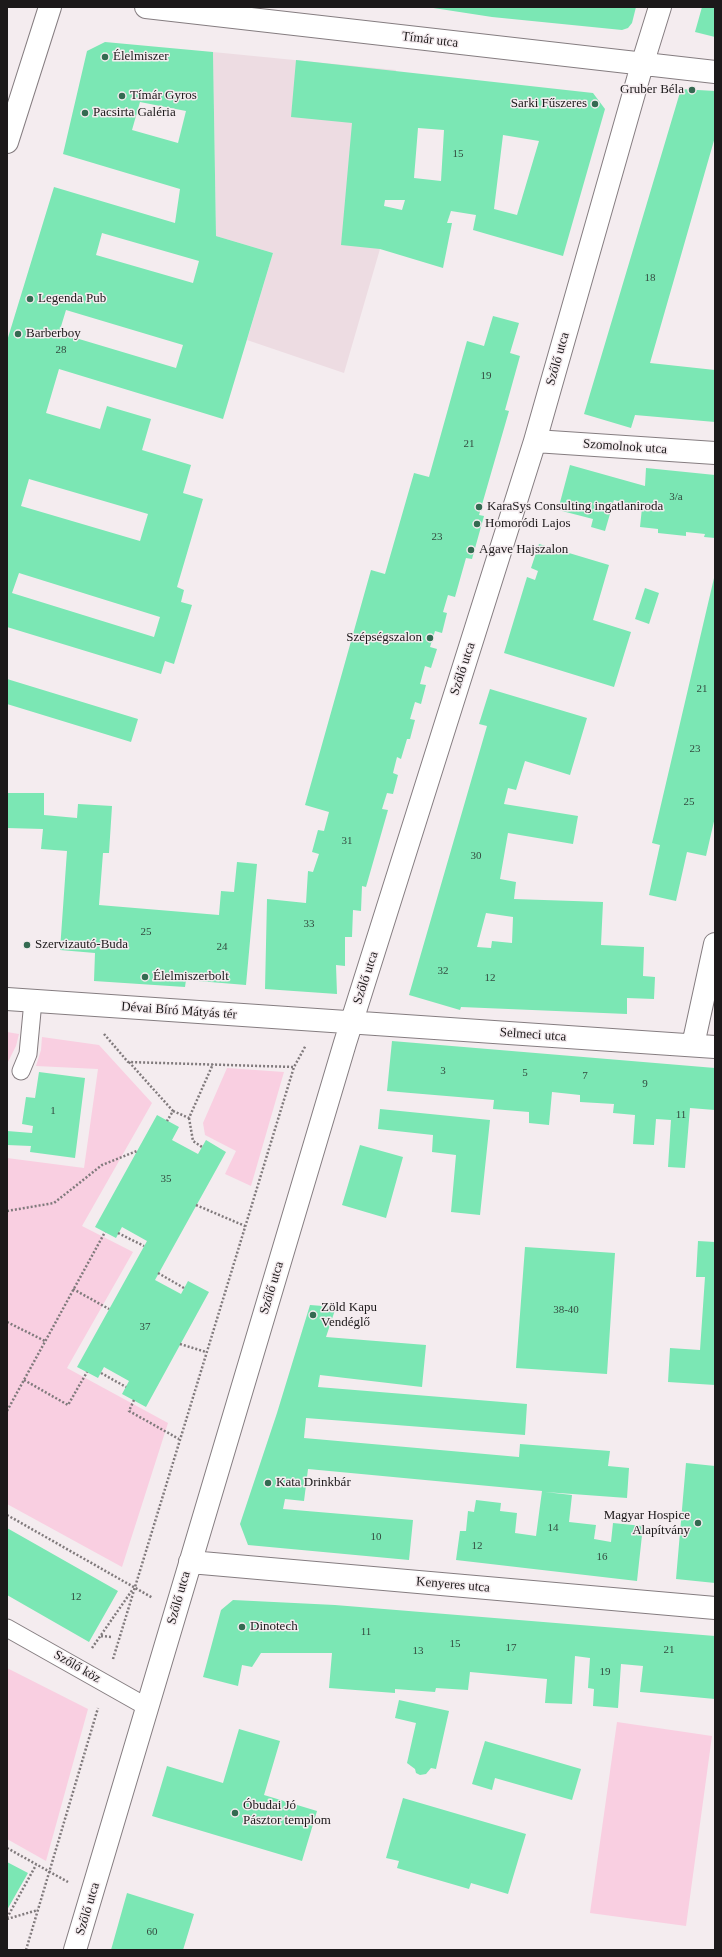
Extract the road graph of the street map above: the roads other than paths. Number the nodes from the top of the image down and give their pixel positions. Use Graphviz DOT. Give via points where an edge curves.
graph roads {
  1 [pos="50,7"];
  2 [pos="146,7"];
  3 [pos="660,7"];
  4 [pos="642,65"];
  5 [pos="715,72"];
  6 [pos="7,142"];
  7 [pos="535,441"];
  8 [pos="715,453"];
  9 [pos="715,944"];
  10 [pos="7,999"];
  11 [pos="33,1001"];
  12 [pos="348,1033"];
  13 [pos="692,1045"];
  14 [pos="715,1047"];
  15 [pos="22,1071"];
  16 [pos="190,1562"];
  17 [pos="715,1608"];
  18 [pos="7,1628"];
  19 [pos="147,1707"];
  20 [pos="76,1950"];
  1 -- 6 [label="street"];
  2 -- 4 [label="street, Tímár utca"];
  3 -- 4 [label="street, Szőlő utca"];
  4 -- 5 [label="street, Tímár utca"];
  4 -- 7 [label="street, Szőlő utca"];
  7 -- 8 [label="street, Szomolnok utca"];
  7 -- 12 [label="street, Szőlő utca"];
  9 -- 13 [label="street"];
  10 -- 11 [label="street, Dévai Bíró Mátyás tér"];
  11 -- 12 [label="street, Dévai Bíró Mátyás tér"];
  11 -- 15 [label="lane" via="28,1054"];
  12 -- 13 [label="street, Selmeci utca"];
  12 -- 16 [label="street, Szőlő utca"];
  13 -- 14 [label="street, Selmeci utca"];
  16 -- 17 [label="street, Kenyeres utca"];
  16 -- 19 [label="street, Szőlő utca"];
  18 -- 19 [label="lane, Szőlő köz"];
  19 -- 20 [label="street, Szőlő utca"];
}
